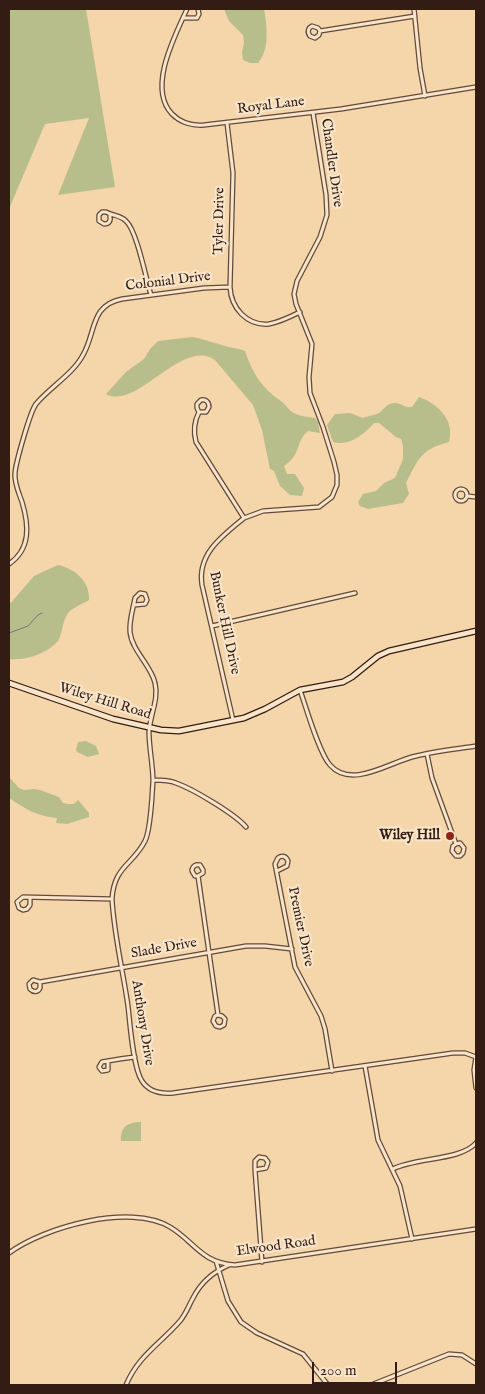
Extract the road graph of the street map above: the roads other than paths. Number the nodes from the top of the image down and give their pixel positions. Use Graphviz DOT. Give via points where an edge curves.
graph roads {
  1 [pos="187,9"];
  2 [pos="198,9"];
  3 [pos="414,9"];
  4 [pos="415,16"];
  5 [pos="183,18"];
  6 [pos="320,31"];
  7 [pos="476,87"];
  8 [pos="425,96"];
  9 [pos="313,113"];
  10 [pos="227,123"];
  11 [pos="110,216"];
  12 [pos="230,288"];
  13 [pos="151,295"];
  14 [pos="300,312"];
  15 [pos="200,412"];
  16 [pos="467,496"];
  17 [pos="476,497"];
  18 [pos="244,518"];
  19 [pos="9,564"];
  20 [pos="355,593"];
  21 [pos="134,605"];
  22 [pos="212,626"];
  23 [pos="476,631"];
  24 [pos="9,683"];
  25 [pos="300,690"];
  26 [pos="234,721"];
  27 [pos="150,727"];
  28 [pos="476,746"];
  29 [pos="427,754"];
  30 [pos="153,780"];
  31 [pos="246,827"];
  32 [pos="456,844"];
  33 [pos="277,871"];
  34 [pos="198,876"];
  35 [pos="30,898"];
  36 [pos="112,899"];
  37 [pos="292,949"];
  38 [pos="210,953"];
  39 [pos="122,968"];
  40 [pos="40,982"];
  41 [pos="218,1015"];
  42 [pos="135,1057"];
  43 [pos="476,1057"];
  44 [pos="108,1061"];
  45 [pos="365,1066"];
  46 [pos="332,1071"];
  47 [pos="476,1088"];
  48 [pos="476,1143"];
  49 [pos="393,1168"];
  50 [pos="256,1170"];
  51 [pos="476,1229"];
  52 [pos="412,1239"];
  53 [pos="9,1253"];
  54 [pos="216,1261"];
  55 [pos="262,1262"];
  56 [pos="231,1264"];
  57 [pos="219,1270"];
  58 [pos="476,1364"];
  59 [pos="126,1385"];
  60 [pos="328,1385"];
  61 [pos="371,1385"];
  1 -- 5 [label="street, Royal Lane"];
  2 -- 5 [label="street" via="197,18"];
  3 -- 4 [label="street"];
  4 -- 6 [label="street"];
  4 -- 8 [label="street"];
  5 -- 10 [label="street, Royal Lane" via="163,73 161,90 164,102 175,116 190,124"];
  7 -- 8 [label="street, Royal Lane"];
  8 -- 9 [label="street, Royal Lane"];
  9 -- 10 [label="street, Royal Lane"];
  9 -- 14 [label="street, Chandler Drive" via="327,215 320,237 296,284 295,297"];
  10 -- 12 [label="street, Tyler Drive" via="233,173"];
  11 -- 11 [label="street" via="102,212 99,221 108,223"];
  11 -- 13 [label="street" via="122,217 131,226"];
  12 -- 13 [label="street, Colonial Drive" via="210,287"];
  12 -- 14 [label="street, Tyler Drive" via="235,307 253,322 272,323"];
  13 -- 19 [label="street, Colonial Drive" via="118,299 104,307 81,358 33,408 15,472 27,537"];
  14 -- 18 [label="street, Chandler Drive" via="312,344 310,393 334,462 337,488 330,500 319,507 263,510"];
  15 -- 15 [label="street" via="207,411 207,401 198,402 196,406"];
  15 -- 18 [label="street" via="194,425 196,442"];
  16 -- 16 [label="street" via="462,488 455,493 458,501"];
  16 -- 17 [label="street"];
  18 -- 22 [label="street, Bunker Hill Drive" via="209,551 203,562 201,578"];
  20 -- 22 [label="street"];
  21 -- 21 [label="street" via="136,594 145,594 145,604"];
  21 -- 27 [label="street, Anthony Drive" via="131,636 156,687"];
  22 -- 26 [label="street, Bunker Hill Drive"];
  23 -- 25 [label="street, Wiley Hill Road" via="386,652 346,680"];
  24 -- 27 [label="street, Wiley Hill Road" via="111,718"];
  25 -- 26 [label="street, Wiley Hill Road"];
  25 -- 29 [label="street" via="326,759 340,772 350,775 373,772"];
  26 -- 27 [label="street, Wiley Hill Road" via="167,731"];
  27 -- 30 [label="street, Anthony Drive"];
  28 -- 29 [label="street"];
  29 -- 32 [label="street" via="432,778"];
  30 -- 31 [label="street" via="183,785"];
  30 -- 36 [label="street, Anthony Drive" via="146,837 140,849 120,871"];
  32 -- 32 [label="street" via="452,853 456,856 464,854 462,844"];
  33 -- 33 [label="street, Premier Drive" via="276,859 286,858 287,866"];
  33 -- 37 [label="street, Premier Drive"];
  34 -- 38 [label="street"];
  35 -- 35 [label="street" via="19,899 19,908 27,909"];
  35 -- 36 [label="street"];
  36 -- 39 [label="street, Anthony Drive"];
  37 -- 38 [label="street, Slade Drive" via="252,945"];
  37 -- 46 [label="street, Premier Drive" via="298,973 324,1022"];
  38 -- 39 [label="street, Slade Drive"];
  38 -- 41 [label="street"];
  39 -- 40 [label="street, Slade Drive"];
  39 -- 42 [label="street, Anthony Drive"];
  42 -- 44 [label="street"];
  42 -- 46 [label="street, Anthony Drive" via="143,1082 153,1091 166,1094"];
  43 -- 45 [label="street, Anthony Drive" via="453,1053"];
  43 -- 47 [label="street"];
  45 -- 46 [label="street, Anthony Drive"];
  45 -- 49 [label="street" via="378,1140"];
  48 -- 49 [label="street" via="465,1152"];
  49 -- 52 [label="street"];
  50 -- 50 [label="street" via="257,1159 265,1158 268,1162 266,1168"];
  50 -- 55 [label="street"];
  51 -- 52 [label="street, Elwood Road"];
  52 -- 55 [label="street, Elwood Road"];
  53 -- 54 [label="street, Elwood Road" via="42,1235 93,1220 119,1217 162,1222"];
  54 -- 56 [label="street, Elwood Road"];
  54 -- 57 [label="street"];
  55 -- 56 [label="street, Elwood Road"];
  56 -- 57 [label="street"];
  57 -- 59 [label="street" via="202,1283 180,1320 138,1362"];
  57 -- 60 [label="street" via="228,1301 241,1322 303,1354"];
  58 -- 61 [label="street" via="462,1355 449,1354"];
}
